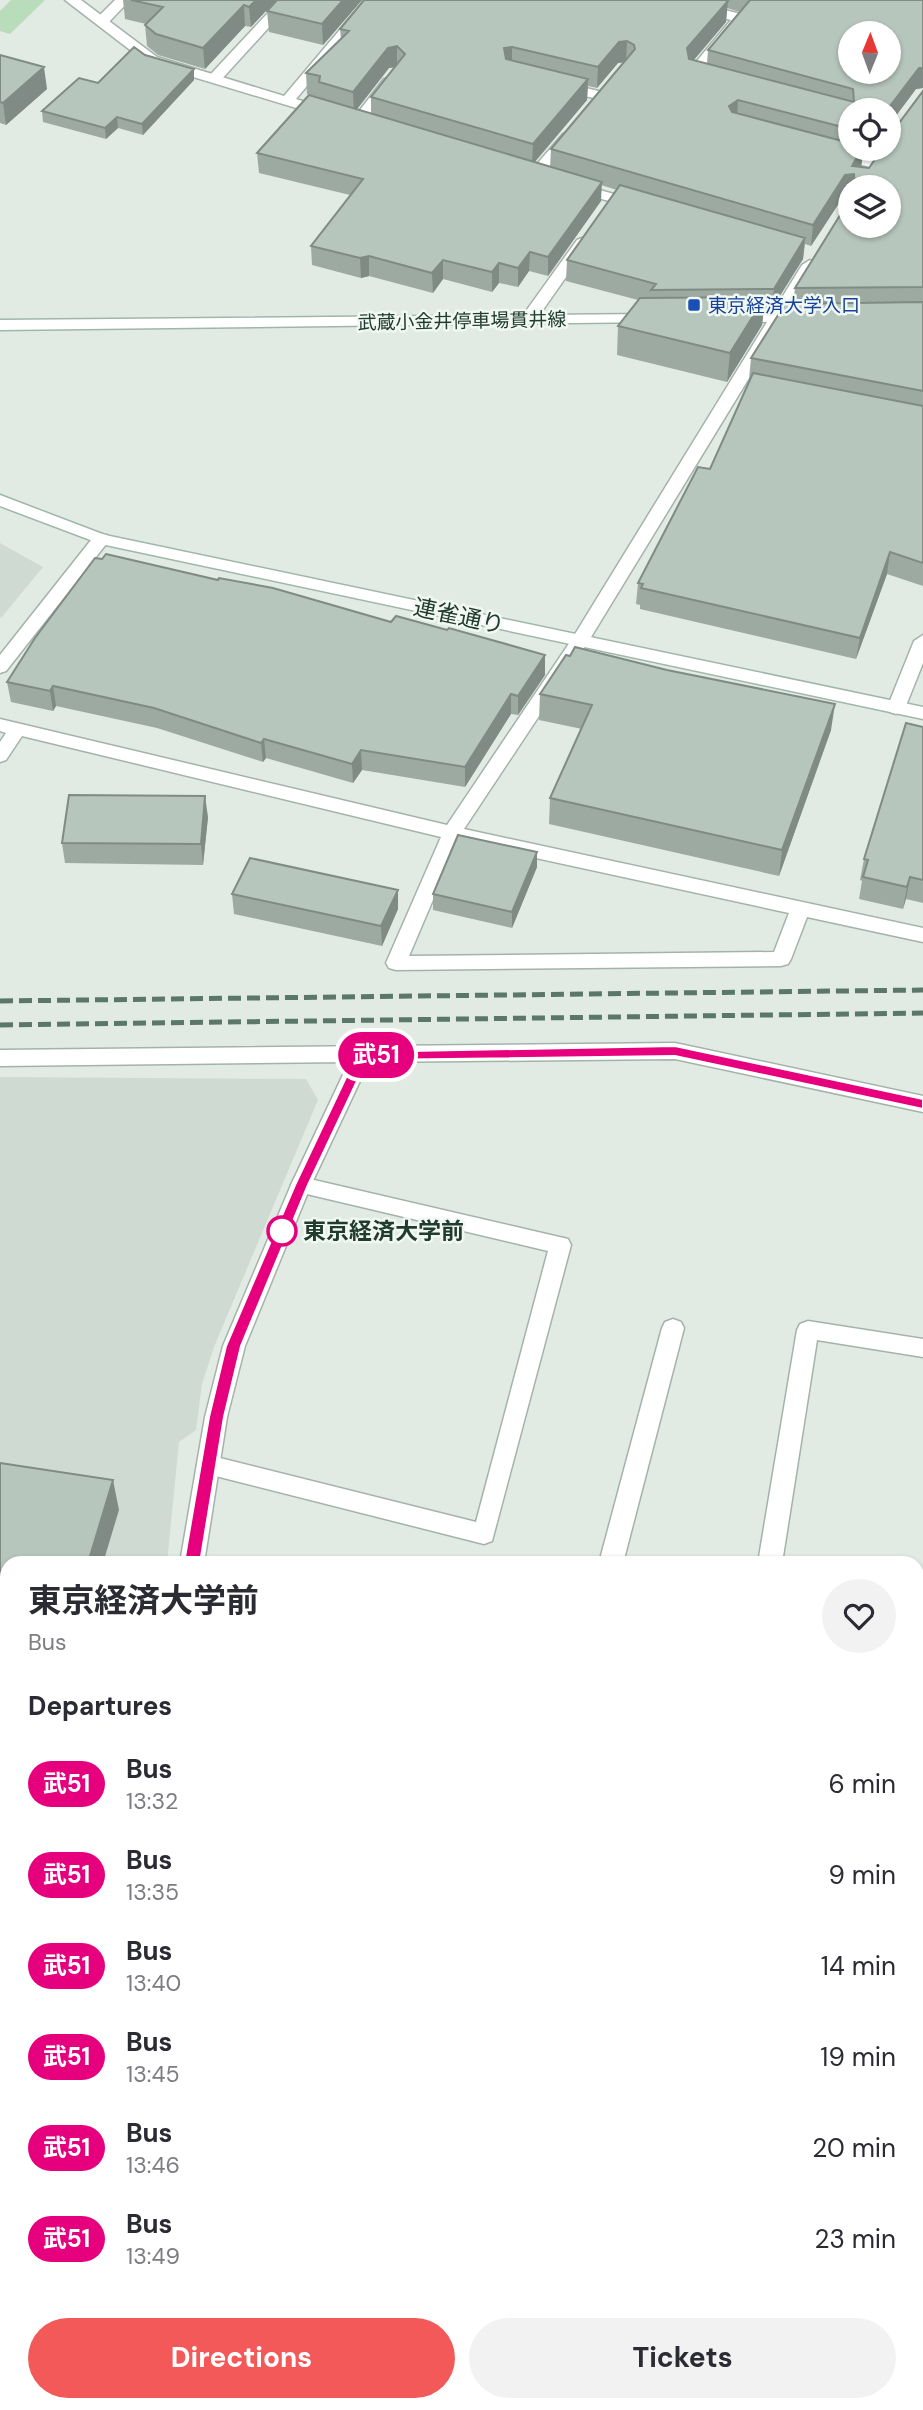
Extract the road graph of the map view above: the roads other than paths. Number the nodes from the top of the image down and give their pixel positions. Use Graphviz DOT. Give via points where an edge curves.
graph roads {
  1 [pos="72,0"];
  2 [pos="123,0"];
  3 [pos="287,0"];
  4 [pos="372,0"];
  5 [pos="667,0"];
  6 [pos="102,21"];
  7 [pos="396,73"];
  8 [pos="215,78"];
  9 [pos="720,81"];
  10 [pos="550,83"];
  11 [pos="602,96"];
  12 [pos="287,101"];
  13 [pos="577,126"];
  14 [pos="824,151"];
  15 [pos="838,157"];
  16 [pos="848,161"];
  17 [pos="876,161"];
  18 [pos="654,209"];
  19 [pos="590,231"];
  20 [pos="803,252"];
  21 [pos="776,317"];
  22 [pos="816,317"];
  23 [pos="721,318"];
  24 [pos="665,319"];
  25 [pos="527,321"];
  26 [pos="0,325"];
  27 [pos="0,500"];
  28 [pos="101,539"];
  29 [pos="923,641"];
  30 [pos="579,642"];
  31 [pos="0,667"];
  32 [pos="896,708"];
  33 [pos="923,713"];
  34 [pos="9,727"];
  35 [pos="0,756"];
  36 [pos="452,833"];
  37 [pos="801,908"];
  38 [pos="923,935"];
  39 [pos="362,1055"];
  40 [pos="0,1058"];
  41 [pos="923,1104"];
  42 [pos="301,1185"];
  43 [pos="673,1328"];
  44 [pos="923,1348"];
  45 [pos="208,1465"];
  46 [pos="193,1556"];
  47 [pos="613,1556"];
  48 [pos="771,1556"];
  1 -- 6 [label="street"];
  2 -- 6 [label="street"];
  3 -- 8 [label="street"];
  4 -- 12 [label="street"];
  5 -- 9 [label="street" via="740,18 693,74"];
  6 -- 8 [label="street" via="152,60"];
  7 -- 12 [label="street" via="364,124"];
  8 -- 12 [label="street"];
  10 -- 11 [label="street"];
  13 -- 18 [label="street" via="542,177 610,204"];
  14 -- 15 [label="street"];
  16 -- 17 [label="street" via="870,170"];
  19 -- 25 [label="street"];
  20 -- 21 [label="street" via="816,256"];
  21 -- 22 [label="street"];
  21 -- 23 [label="street"];
  21 -- 30 [label="street" via="743,385"];
  24 -- 25 [label="street, 武蔵小金井停車場貫井線"];
  25 -- 26 [label="street, 武蔵小金井停車場貫井線"];
  27 -- 28 [label="street, 連雀通り"];
  28 -- 30 [label="street, 連雀通り"];
  28 -- 31 [label="street"];
  29 -- 32 [label="street"];
  30 -- 32 [label="street, 連雀通り"];
  30 -- 36 [label="street"];
  32 -- 33 [label="street, 連雀通り"];
  34 -- 35 [label="street"];
  34 -- 36 [label="street"];
  36 -- 37 [label="street"];
  36 -- 37 [label="street" via="396,963 781,959"];
  37 -- 38 [label="street"];
  39 -- 40 [label="street"];
  39 -- 41 [label="street" via="675,1051"];
  39 -- 42 [label="street"];
  42 -- 45 [label="street" via="233,1346"];
  42 -- 45 [label="street" via="560,1245 484,1534"];
  43 -- 47 [label="street"];
  44 -- 48 [label="street" via="807,1330"];
  45 -- 46 [label="street"];
}
